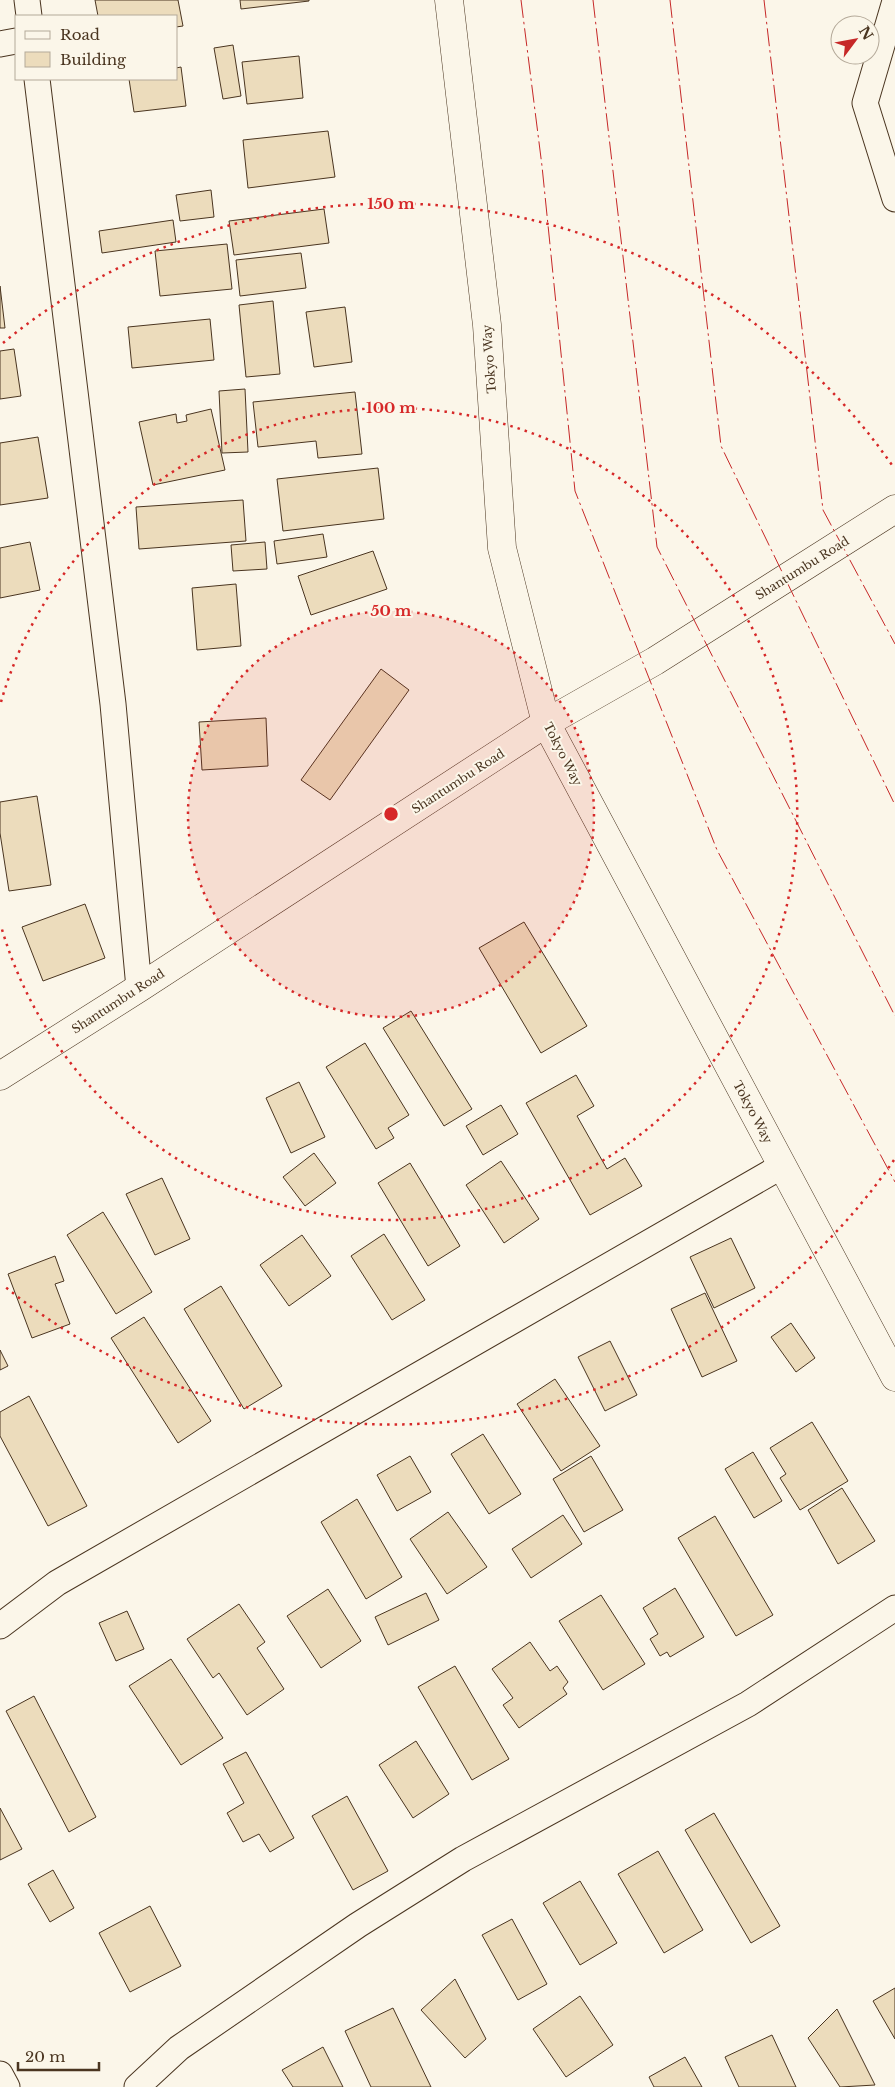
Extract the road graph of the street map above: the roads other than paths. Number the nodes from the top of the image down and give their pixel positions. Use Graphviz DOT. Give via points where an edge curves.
graph roads {
  1 [pos="27,0"];
  2 [pos="449,0"];
  3 [pos="895,1"];
  4 [pos="29,15"];
  5 [pos="15,41"];
  6 [pos="0,44"];
  7 [pos="37,80"];
  8 [pos="895,199"];
  9 [pos="895,509"];
  10 [pos="546,723"];
  11 [pos="139,988"];
  12 [pos="0,1076"];
  13 [pos="782,1166"];
  14 [pos="895,1377"];
  15 [pos="895,1608"];
  16 [pos="0,1626"];
  17 [pos="0,2074"];
  18 [pos="7,2087"];
  19 [pos="137,2087"];
  1 -- 4 [label="street"];
  2 -- 10 [label="main road, Tokyo Way" via="487,325 502,548"];
  3 -- 8 [label="street" via="865,103"];
  5 -- 6 [label="street"];
  7 -- 11 [label="street" via="113,704"];
  9 -- 10 [label="main road, Shantumbu Road" via="655,661"];
  10 -- 11 [label="main road, Shantumbu Road"];
  10 -- 13 [label="main road, Tokyo Way"];
  11 -- 12 [label="main road, Shantumbu Road"];
  13 -- 14 [label="main road, Tokyo Way"];
  13 -- 16 [label="street" via="57,1583"];
  15 -- 19 [label="street" via="748,1704 462,1859 358,1925 179,2048"];
  17 -- 18 [label="street"];
}
